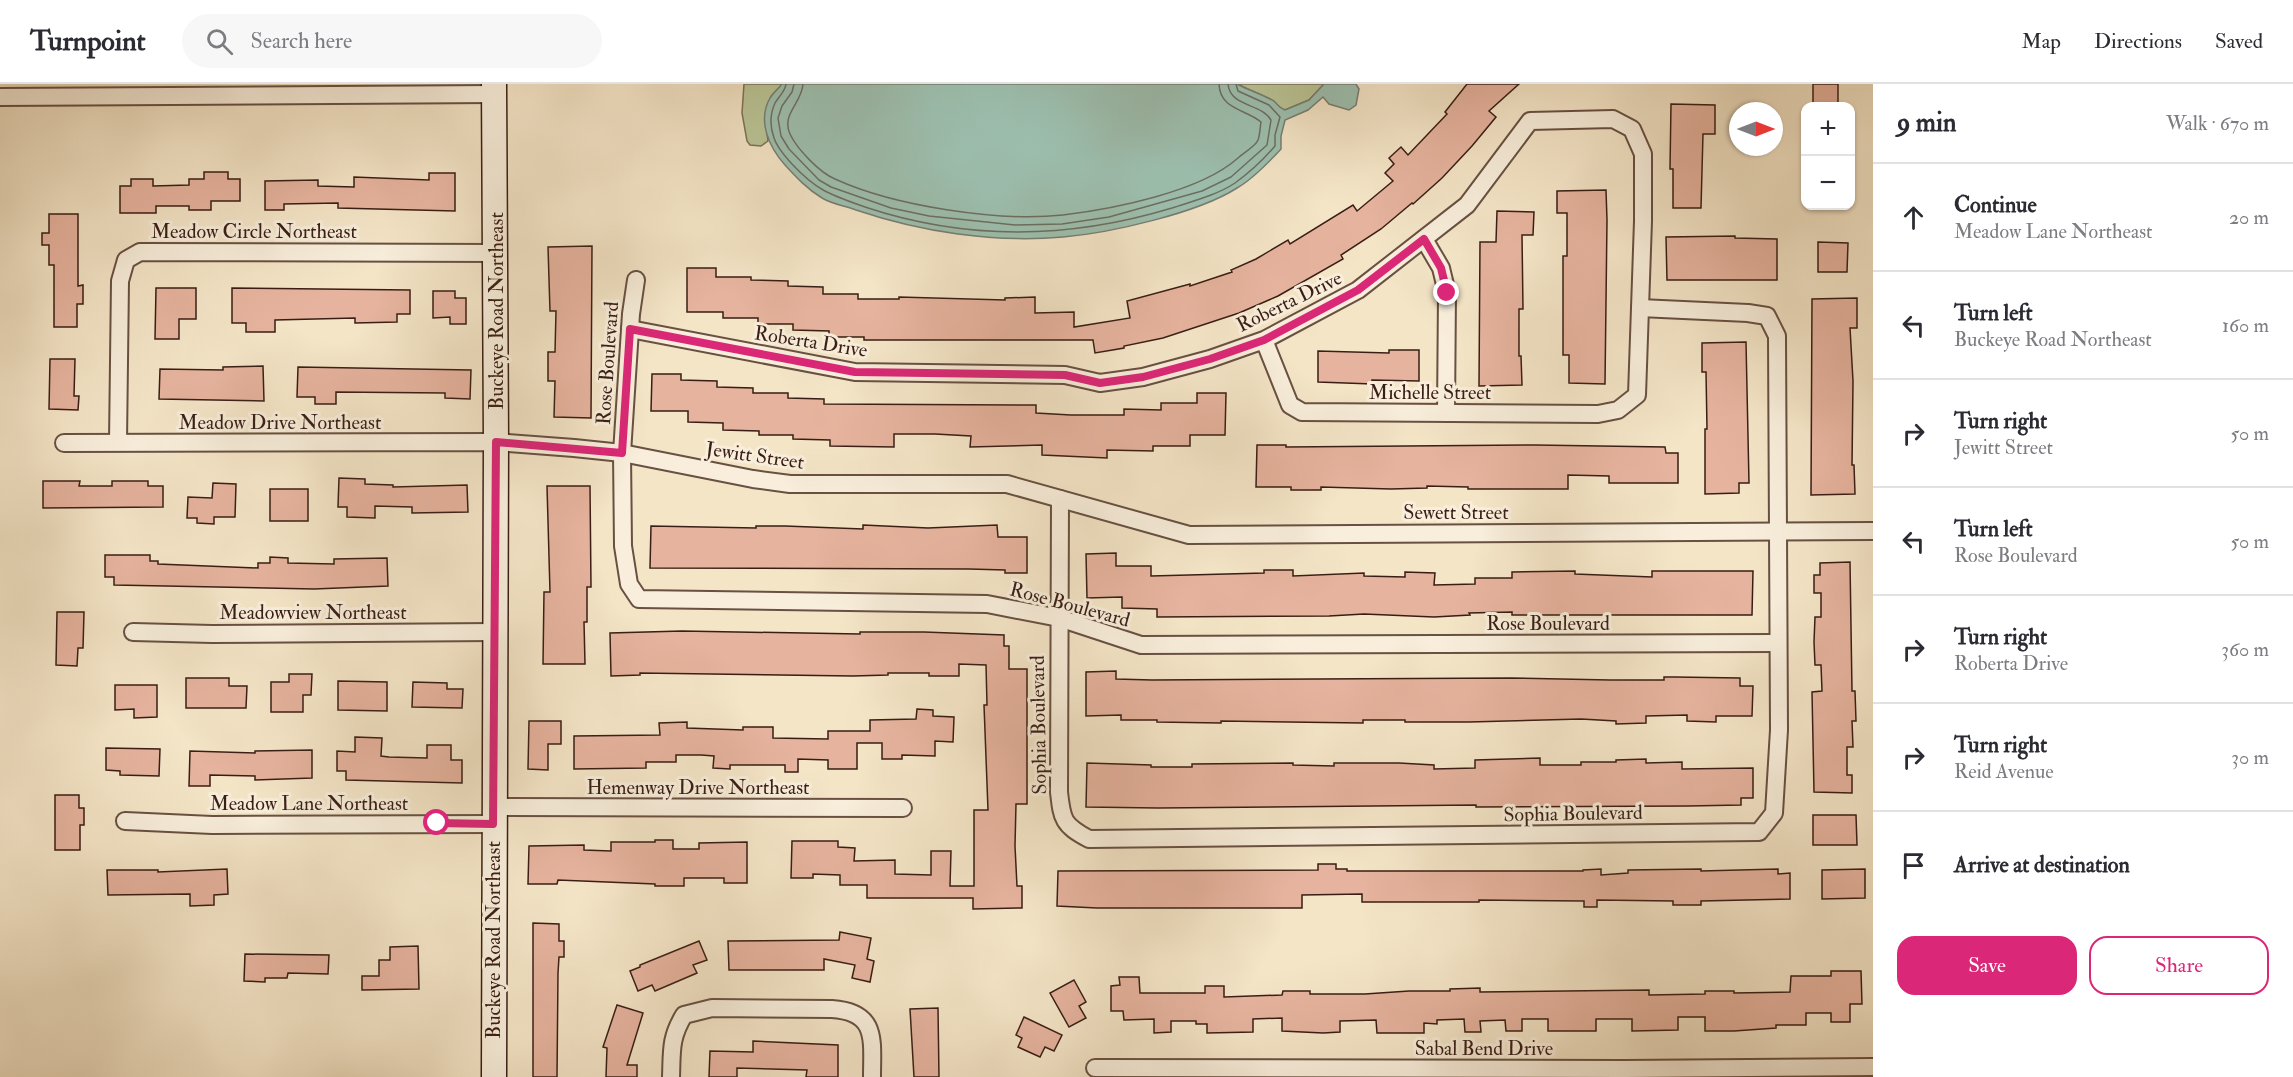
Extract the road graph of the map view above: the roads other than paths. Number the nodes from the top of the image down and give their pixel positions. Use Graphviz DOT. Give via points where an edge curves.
graph roads {
  1 [pos="495,89"];
  2 [pos="0,98"];
  3 [pos="1424,239"];
  4 [pos="496,253"];
  5 [pos="636,280"];
  6 [pos="1640,308"];
  7 [pos="630,329"];
  8 [pos="1264,340"];
  9 [pos="1637,395"];
  10 [pos="1446,413"];
  11 [pos="118,442"];
  12 [pos="496,442"];
  13 [pos="64,443"];
  14 [pos="622,453"];
  15 [pos="1052,497"];
  16 [pos="1778,531"];
  17 [pos="1873,531"];
  18 [pos="1059,618"];
  19 [pos="133,632"];
  20 [pos="494,632"];
  21 [pos="1777,643"];
  22 [pos="903,808"];
  23 [pos="493,815"];
  24 [pos="125,821"];
  25 [pos="1873,1067"];
  26 [pos="1095,1068"];
  27 [pos="1363,1073"];
  28 [pos="1624,1073"];
  29 [pos="494,1077"];
  30 [pos="671,1077"];
  31 [pos="872,1077"];
  1 -- 2 [label="street"];
  1 -- 4 [label="street, Buckeye Road Northeast"];
  3 -- 6 [label="street, Roberta Drive" via="1467,205 1530,121 1613,119 1632,129 1643,154"];
  3 -- 8 [label="street, Roberta Drive" via="1358,290"];
  3 -- 10 [label="street" via="1441,268 1447,293"];
  4 -- 11 [label="street, Meadow Circle Northeast" via="140,252 126,260 120,281"];
  4 -- 12 [label="street, Buckeye Road Northeast"];
  5 -- 7 [label="street, Rose Boulevard"];
  6 -- 9 [label="street, Roberta Drive"];
  6 -- 16 [label="street, Sophia Boulevard" via="1767,316 1777,336"];
  7 -- 8 [label="street, Roberta Drive" via="855,372 1065,375 1100,383 1143,377"];
  7 -- 14 [label="street, Rose Boulevard"];
  8 -- 10 [label="street, Michelle Street" via="1290,405 1302,412"];
  9 -- 10 [label="street, Michelle Street" via="1618,410 1598,414"];
  11 -- 12 [label="street, Meadow Drive Northeast"];
  11 -- 13 [label="street, Meadow Drive Northeast"];
  12 -- 14 [label="street, Jewitt Street"];
  12 -- 20 [label="street, Buckeye Road Northeast"];
  14 -- 15 [label="street, Jewitt Street" via="790,484 1007,483"];
  14 -- 18 [label="street, Rose Boulevard" via="623,546 629,584 639,599 987,604"];
  15 -- 16 [label="street, Sewett Street" via="1189,535"];
  15 -- 18 [label="street, Sophia Boulevard"];
  16 -- 17 [label="street, Sewett Street"];
  16 -- 21 [label="street, Sophia Boulevard"];
  18 -- 21 [label="street, Rose Boulevard" via="1141,645"];
  18 -- 21 [label="street, Sophia Boulevard" via="1061,815 1071,830 1089,839 1760,832 1774,813 1779,730"];
  19 -- 20 [label="street, Meadowview Northeast"];
  20 -- 23 [label="street, Buckeye Road Northeast"];
  22 -- 23 [label="street, Hemenway Drive Northeast"];
  23 -- 24 [label="street, Meadow Lane Northeast" via="212,825"];
  23 -- 29 [label="street, Buckeye Road Northeast"];
  25 -- 28 [label="street, Sabal Bend Drive"];
  26 -- 27 [label="street, Sabal Bend Drive"];
  27 -- 28 [label="street, Sabal Bend Drive"];
  30 -- 31 [label="street" via="672,1039 684,1015 712,1008 831,1009 860,1015 872,1040"];
}
